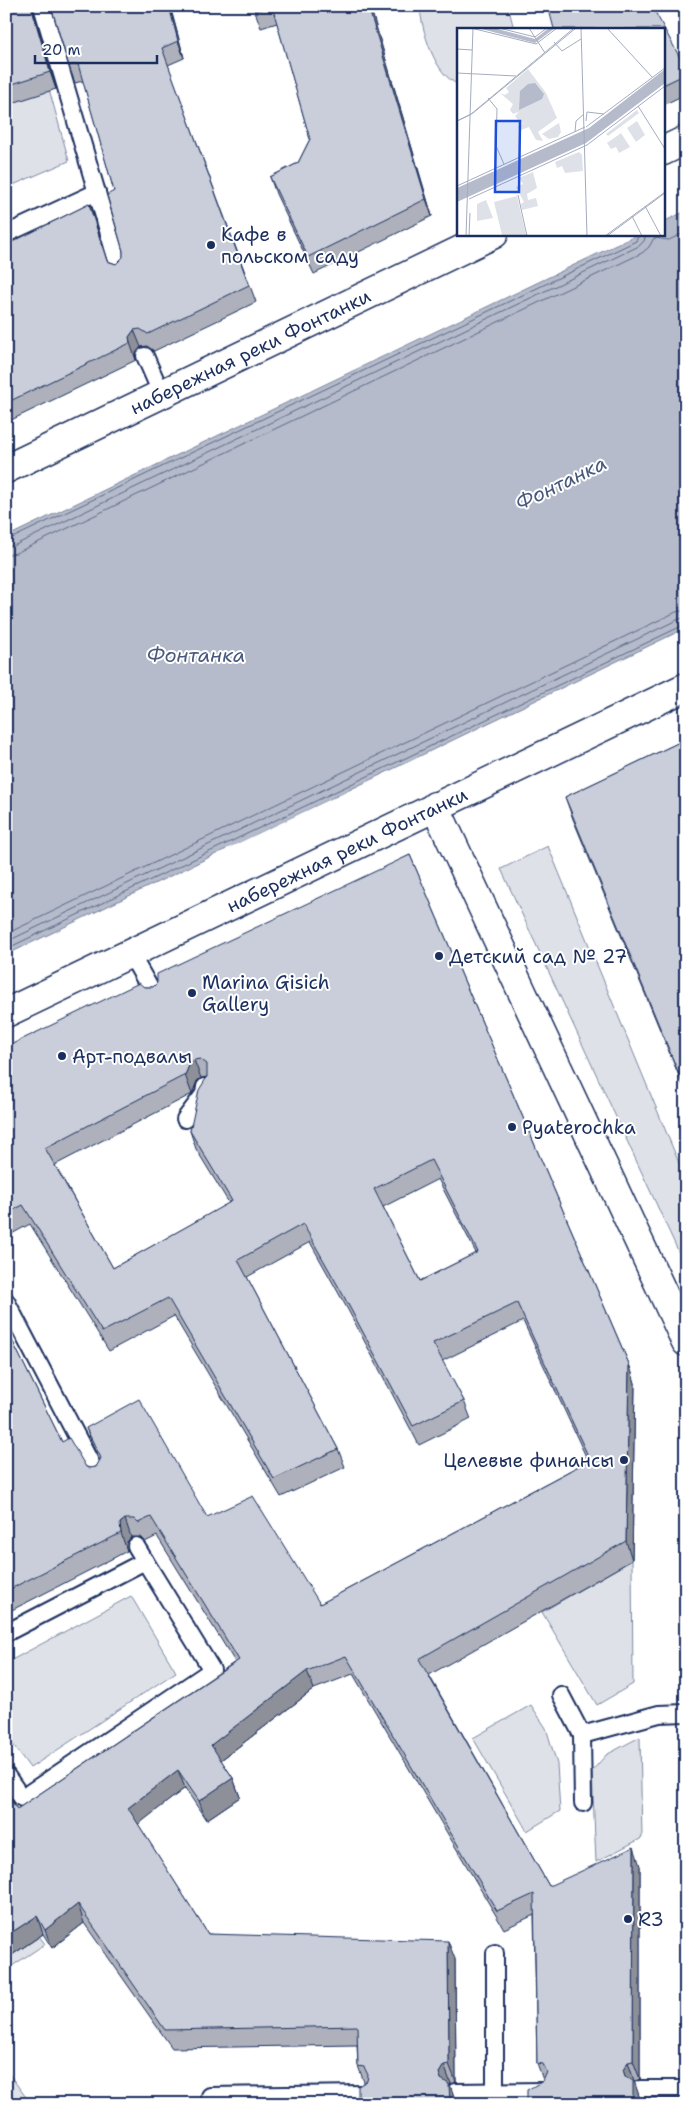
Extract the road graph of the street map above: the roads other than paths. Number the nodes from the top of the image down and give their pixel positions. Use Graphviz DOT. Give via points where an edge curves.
graph roads {
  1 [pos="42,6"];
  2 [pos="686,140"];
  3 [pos="664,151"];
  4 [pos="97,192"];
  5 [pos="6,234"];
  6 [pos="492,235"];
  7 [pos="120,271"];
  8 [pos="146,356"];
  9 [pos="162,395"];
  10 [pos="6,469"];
  11 [pos="686,687"];
  12 [pos="435,806"];
  13 [pos="130,953"];
  14 [pos="155,997"];
  15 [pos="6,1013"];
  16 [pos="205,1087"];
  17 [pos="185,1119"];
  18 [pos="6,1301"];
  19 [pos="686,1342"];
  20 [pos="98,1476"];
  21 [pos="136,1546"];
  22 [pos="145,1561"];
  23 [pos="6,1633"];
  24 [pos="561,1695"];
  25 [pos="686,1712"];
  26 [pos="582,1735"];
  27 [pos="6,1775"];
  28 [pos="584,1803"];
  29 [pos="495,1953"];
  30 [pos="640,2089"];
  31 [pos="686,2089"];
  32 [pos="544,2091"];
  33 [pos="456,2092"];
  34 [pos="365,2094"];
  35 [pos="210,2096"];
  36 [pos="495,2098"];
  1 -- 4 [label="lane"];
  2 -- 3 [label="street"];
  4 -- 5 [label="lane"];
  4 -- 7 [label="lane"];
  6 -- 9 [label="street, набережная реки Фонтанки"];
  8 -- 9 [label="lane"];
  9 -- 10 [label="street, набережная реки Фонтанки"];
  11 -- 12 [label="street, набережная реки Фонтанки"];
  12 -- 13 [label="street, набережная реки Фонтанки"];
  12 -- 19 [label="street"];
  13 -- 14 [label="lane"];
  13 -- 15 [label="street, набережная реки Фонтанки"];
  16 -- 17 [label="lane" via="204,1094"];
  18 -- 20 [label="lane"];
  21 -- 22 [label="lane"];
  22 -- 23 [label="lane"];
  22 -- 27 [label="lane" via="212,1670 22,1798"];
  24 -- 26 [label="lane"];
  25 -- 26 [label="lane" via="659,1714"];
  26 -- 28 [label="lane"];
  29 -- 36 [label="lane"];
  30 -- 31 [label="lane"];
  32 -- 36 [label="lane"];
  33 -- 36 [label="lane"];
  34 -- 35 [label="lane"];
}
